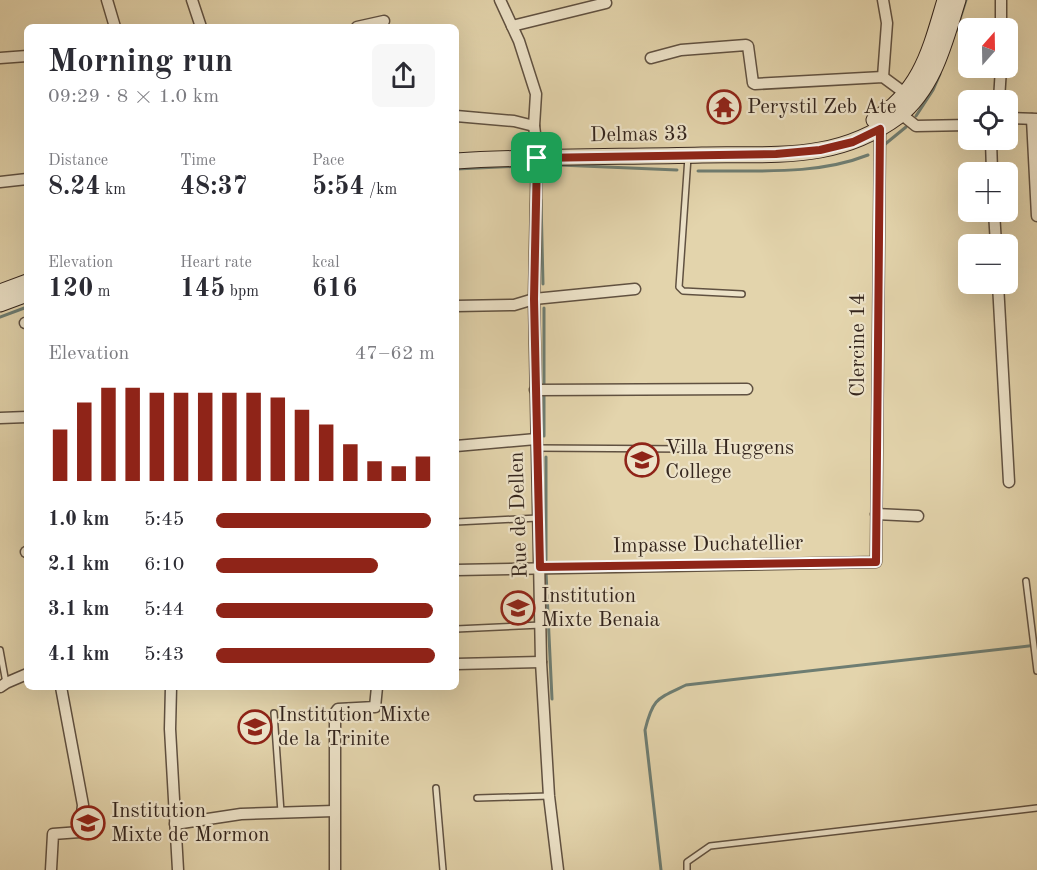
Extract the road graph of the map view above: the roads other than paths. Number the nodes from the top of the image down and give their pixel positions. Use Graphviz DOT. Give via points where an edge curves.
graph roads {
  1 [pos="107,0"];
  2 [pos="192,0"];
  3 [pos="500,0"];
  4 [pos="883,0"];
  5 [pos="945,0"];
  6 [pos="958,0"];
  7 [pos="1001,0"];
  8 [pos="606,3"];
  9 [pos="1001,18"];
  10 [pos="384,21"];
  11 [pos="113,24"];
  12 [pos="200,24"];
  13 [pos="370,24"];
  14 [pos="512,26"];
  15 [pos="24,56"];
  16 [pos="0,58"];
  17 [pos="651,58"];
  18 [pos="883,76"];
  19 [pos="906,94"];
  20 [pos="901,114"];
  21 [pos="459,116"];
  22 [pos="1018,118"];
  23 [pos="1035,119"];
  24 [pos="958,125"];
  25 [pos="534,126"];
  26 [pos="880,129"];
  27 [pos="459,151"];
  28 [pos="537,153"];
  29 [pos="688,155"];
  30 [pos="459,161"];
  31 [pos="24,179"];
  32 [pos="0,182"];
  33 [pos="1037,216"];
  34 [pos="24,283"];
  35 [pos="634,289"];
  36 [pos="0,292"];
  37 [pos="742,294"];
  38 [pos="999,294"];
  39 [pos="24,295"];
  40 [pos="534,299"];
  41 [pos="0,304"];
  42 [pos="459,306"];
  43 [pos="747,389"];
  44 [pos="536,390"];
  45 [pos="24,417"];
  46 [pos="0,418"];
  47 [pos="536,443"];
  48 [pos="459,446"];
  49 [pos="687,449"];
  50 [pos="1009,482"];
  51 [pos="876,514"];
  52 [pos="918,516"];
  53 [pos="538,518"];
  54 [pos="459,522"];
  55 [pos="876,562"];
  56 [pos="540,567"];
  57 [pos="459,570"];
  58 [pos="1026,581"];
  59 [pos="541,625"];
  60 [pos="459,629"];
  61 [pos="0,650"];
  62 [pos="541,662"];
  63 [pos="459,664"];
  64 [pos="1037,671"];
  65 [pos="24,675"];
  66 [pos="3,685"];
  67 [pos="62,690"];
  68 [pos="171,690"];
  69 [pos="377,690"];
  70 [pos="274,713"];
  71 [pos="436,788"];
  72 [pos="549,796"];
  73 [pos="477,798"];
  74 [pos="1037,808"];
  75 [pos="334,811"];
  76 [pos="281,814"];
  77 [pos="175,824"];
  78 [pos="51,870"];
  79 [pos="178,870"];
  80 [pos="335,870"];
  81 [pos="443,870"];
  82 [pos="558,870"];
  83 [pos="687,870"];
  1 -- 11 [label="street"];
  2 -- 12 [label="street"];
  3 -- 14 [label="street, Rue de Dellen"];
  4 -- 18 [label="street" via="887,23"];
  5 -- 19 [label="main road, Delmas 33" via="928,56"];
  6 -- 20 [label="main road, Delmas 33" via="928,83"];
  7 -- 9 [label="street"];
  8 -- 14 [label="street"];
  10 -- 13 [label="street"];
  14 -- 25 [label="street, Rue de Dellen" via="536,94"];
  15 -- 16 [label="street"];
  17 -- 18 [label="street" via="681,50 746,45 755,84"];
  18 -- 19 [label="street"];
  19 -- 28 [label="main road, Delmas 33" via="876,119 852,132 818,141"];
  20 -- 24 [label="street" via="916,126"];
  20 -- 26 [label="main road, Delmas 33"];
  21 -- 25 [label="street"];
  22 -- 23 [label="street"];
  23 -- 33 [label="street"];
  25 -- 28 [label="street, Rue de Dellen"];
  26 -- 29 [label="main road, Delmas 33" via="853,142 820,150"];
  26 -- 51 [label="street, Clercine 14"];
  27 -- 28 [label="main road, Delmas 33"];
  28 -- 29 [label="main road, Delmas 33"];
  28 -- 30 [label="main road, Delmas 33"];
  28 -- 40 [label="street, Rue de Dellen"];
  29 -- 37 [label="lane" via="679,287 683,291"];
  31 -- 32 [label="street"];
  34 -- 36 [label="main road"];
  35 -- 40 [label="street"];
  38 -- 50 [label="street"];
  39 -- 41 [label="main road"];
  40 -- 42 [label="street" via="514,305"];
  40 -- 44 [label="street, Rue de Dellen"];
  43 -- 44 [label="street"];
  44 -- 47 [label="street, Rue de Dellen"];
  45 -- 46 [label="street"];
  47 -- 48 [label="street"];
  47 -- 49 [label="lane"];
  47 -- 53 [label="street, Rue de Dellen"];
  51 -- 52 [label="street"];
  51 -- 55 [label="street, Clercine 14"];
  53 -- 54 [label="lane"];
  53 -- 56 [label="street, Rue de Dellen"];
  55 -- 56 [label="street, Impasse Duchatellier"];
  56 -- 57 [label="street, Impasse Duchatellier"];
  56 -- 59 [label="street, Rue de Dellen"];
  58 -- 64 [label="lane"];
  59 -- 60 [label="lane"];
  59 -- 62 [label="street, Rue de Dellen"];
  61 -- 66 [label="lane"];
  62 -- 63 [label="street"];
  62 -- 72 [label="street, Rue de Dellen"];
  65 -- 66 [label="street"];
  67 -- 78 [label="street" via="83,806 80,832 53,834"];
  68 -- 77 [label="street"];
  69 -- 75 [label="street" via="375,707 335,713"];
  70 -- 76 [label="lane"];
  71 -- 81 [label="lane"];
  72 -- 73 [label="lane"];
  72 -- 82 [label="street, Rue de Dellen"];
  74 -- 83 [label="lane" via="710,846 687,862"];
  75 -- 76 [label="street"];
  75 -- 80 [label="street"];
  76 -- 77 [label="street" via="241,814"];
  77 -- 79 [label="street"];
}
